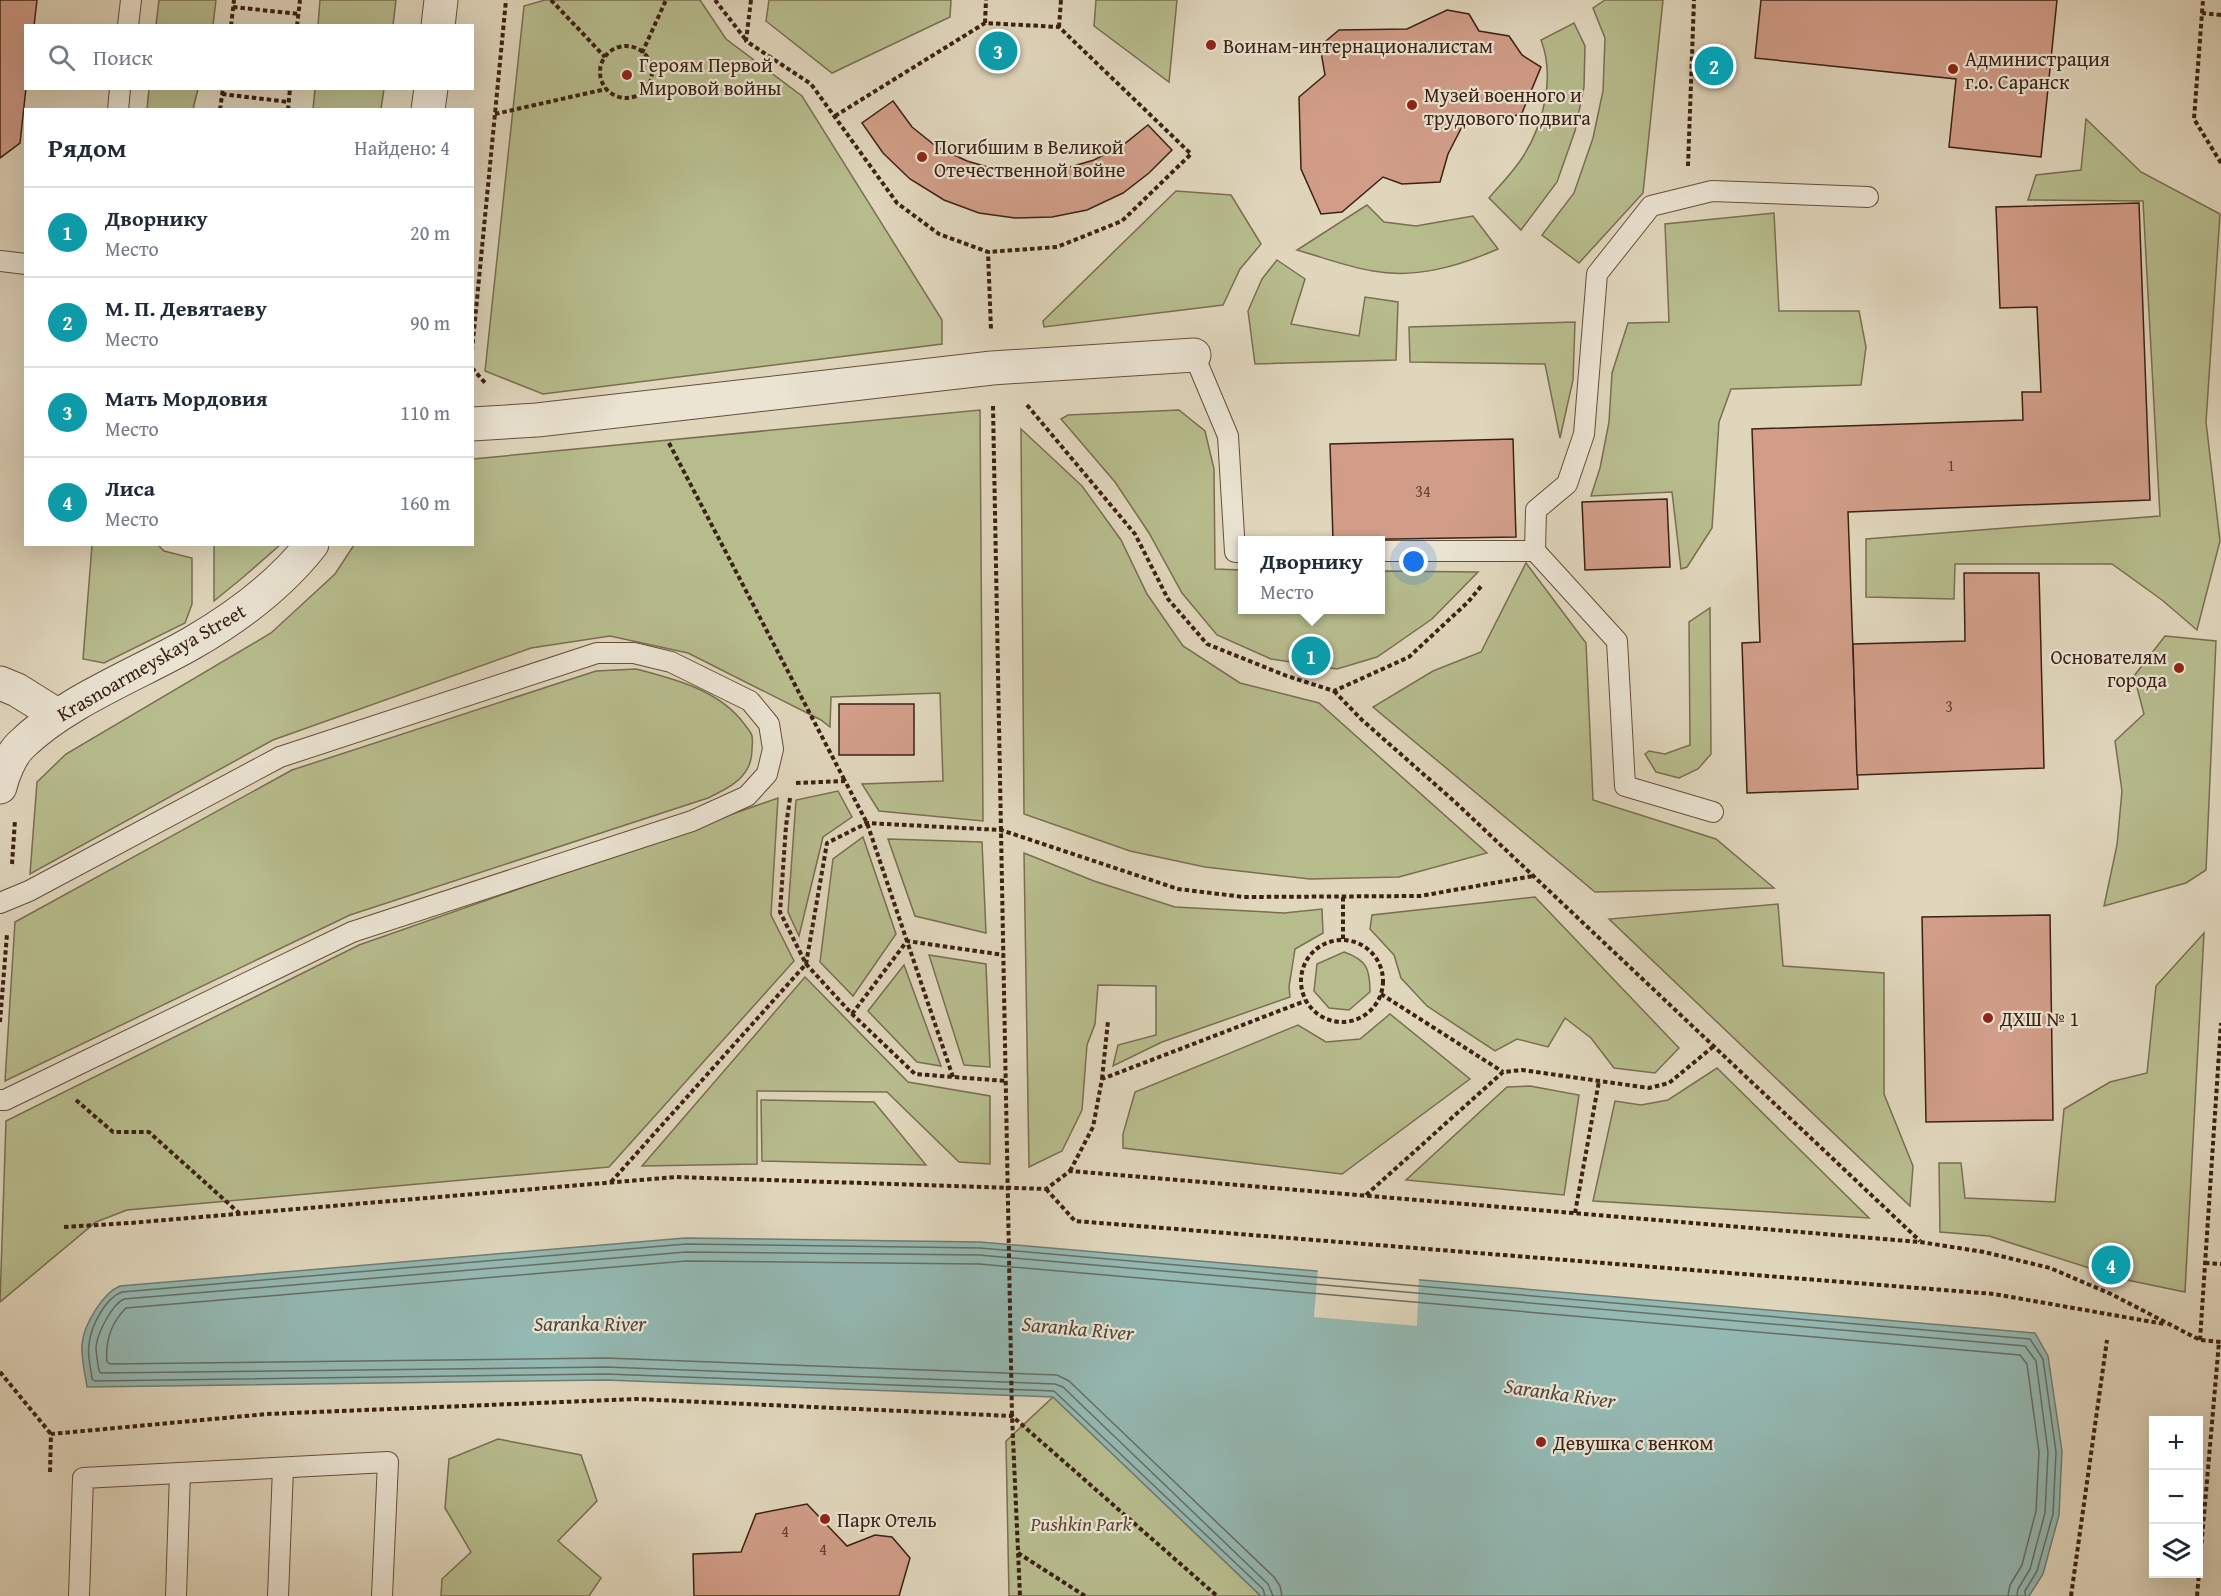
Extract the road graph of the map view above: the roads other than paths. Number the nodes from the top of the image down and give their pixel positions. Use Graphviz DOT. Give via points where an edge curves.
graph roads {
  1 [pos="131,0"];
  2 [pos="441,0"];
  3 [pos="128,24"];
  4 [pos="438,24"];
  5 [pos="120,90"];
  6 [pos="431,90"];
  7 [pos="118,108"];
  8 [pos="428,108"];
  9 [pos="1868,197"];
  10 [pos="0,261"];
  11 [pos="24,264"];
  12 [pos="1194,355"];
  13 [pos="474,424"];
  14 [pos="310,546"];
  15 [pos="1385,551"];
  16 [pos="1535,551"];
  17 [pos="1238,552"];
  18 [pos="0,683"];
  19 [pos="57,715"];
  20 [pos="8,799"];
  21 [pos="1713,812"];
  22 [pos="5,901"];
  23 [pos="0,1100"];
  24 [pos="283,1468"];
  25 [pos="180,1473"];
  26 [pos="79,1596"];
  27 [pos="176,1596"];
  28 [pos="278,1596"];
  29 [pos="382,1596"];
  1 -- 3 [label="lane"];
  2 -- 4 [label="street"];
  5 -- 7 [label="lane"];
  6 -- 8 [label="street"];
  9 -- 16 [label="lane" via="1712,191 1651,206 1597,274 1584,434 1567,484 1536,510"];
  10 -- 11 [label="lane"];
  12 -- 13 [label="street" via="992,368 549,419"];
  12 -- 17 [label="lane" via="1228,436 1234,552"];
  14 -- 19 [label="street, Krasnoarmeyskaya Street" via="252,604 194,642"];
  15 -- 16 [label="lane"];
  16 -- 21 [label="lane" via="1617,641 1625,786"];
  18 -- 19 [label="street"];
  19 -- 20 [label="street, Krasnoarmeyskaya Street" via="18,747"];
  22 -- 23 [label="lane" via="279,757 597,653 634,653 671,662 750,701 769,724 773,750 767,774 747,796 692,821 352,932"];
  24 -- 25 [label="lane"];
  24 -- 28 [label="lane"];
  24 -- 29 [label="lane" via="388,1462"];
  25 -- 26 [label="lane" via="83,1478"];
  25 -- 27 [label="lane"];
}
